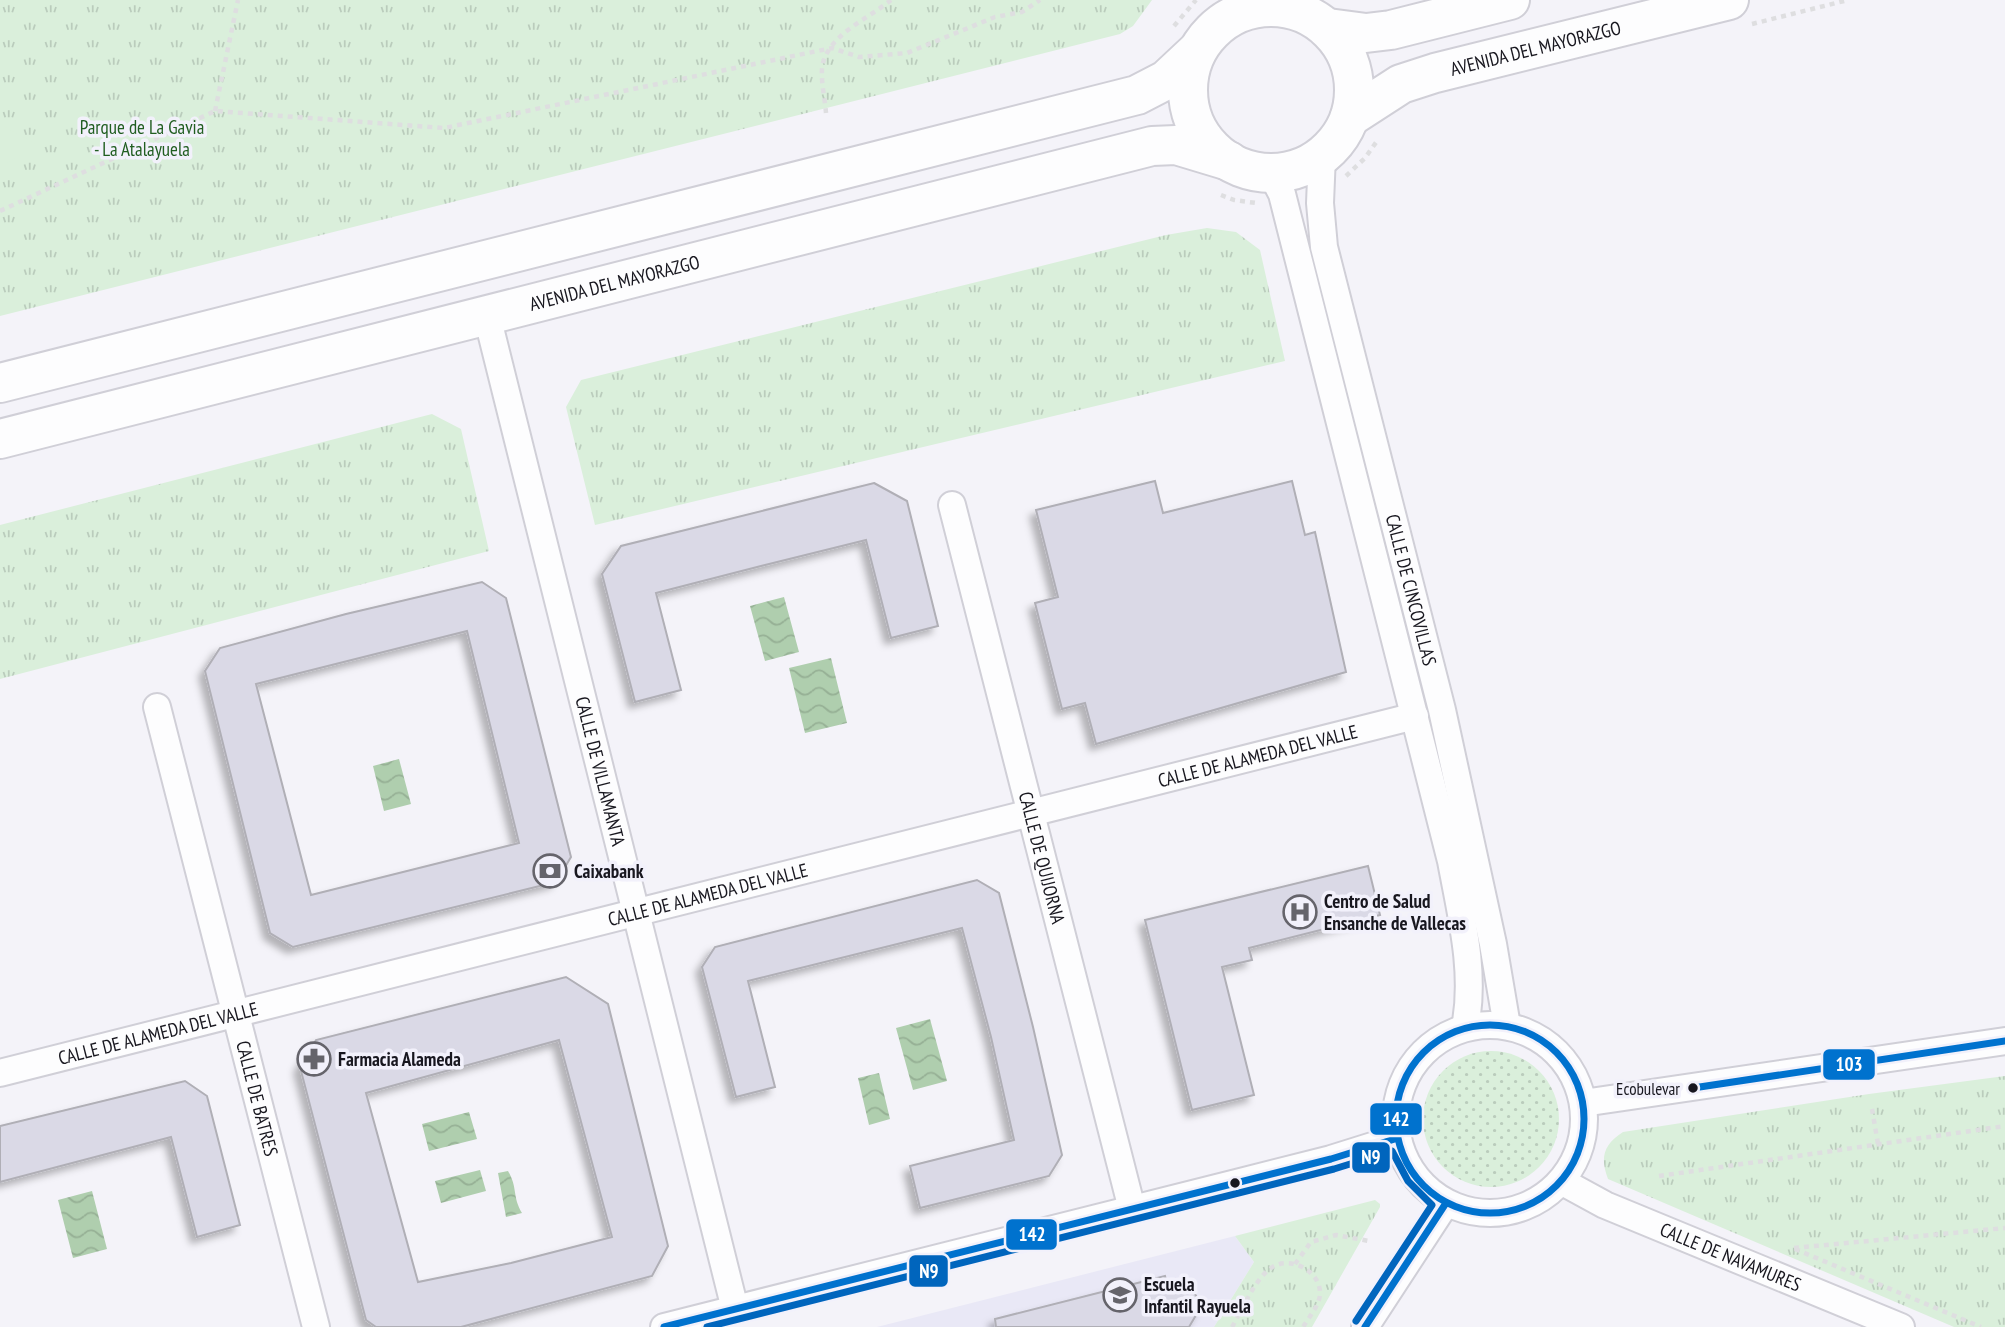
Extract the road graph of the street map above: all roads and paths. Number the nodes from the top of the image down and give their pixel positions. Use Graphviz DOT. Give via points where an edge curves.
graph roads {
  1 [pos="237,0"];
  2 [pos="891,0"];
  3 [pos="1040,0"];
  4 [pos="1510,0"];
  5 [pos="1729,0"];
  6 [pos="1328,28"];
  7 [pos="832,48"];
  8 [pos="1198,51"];
  9 [pos="215,111"];
  10 [pos="826,113"];
  11 [pos="1350,117"];
  12 [pos="1322,155"];
  13 [pos="1229,161"];
  14 [pos="1271,173"];
  15 [pos="0,211"];
  16 [pos="487,316"];
  17 [pos="0,383"];
  18 [pos="0,439"];
  19 [pos="952,505"];
  20 [pos="157,707"];
  21 [pos="1415,716"];
  22 [pos="1031,813"];
  23 [pos="637,913"];
  24 [pos="235,1013"];
  25 [pos="1507,1026"];
  26 [pos="1465,1027"];
  27 [pos="2005,1041"];
  28 [pos="0,1073"];
  29 [pos="1583,1103"];
  30 [pos="1872,1109"];
  31 [pos="2005,1126"];
  32 [pos="1398,1138"];
  33 [pos="1878,1144"];
  34 [pos="1659,1176"];
  35 [pos="1561,1181"];
  36 [pos="1446,1203"];
  37 [pos="1132,1209"];
  38 [pos="2005,1228"];
  39 [pos="1368,1241"];
  40 [pos="1295,1264"];
  41 [pos="735,1309"];
  42 [pos="316,1327"];
  43 [pos="664,1327"];
  44 [pos="1232,1327"];
  45 [pos="1303,1327"];
  46 [pos="1365,1327"];
  47 [pos="1901,1327"];
  48 [pos="1981,1327"];
  1 -- 9 [label="path"];
  2 -- 7 [label="path"];
  3 -- 7 [label="path" via="1022,12 995,17 907,53 859,57"];
  4 -- 6 [label="main road" via="1391,30 1366,33"];
  5 -- 11 [label="main road, AVENIDA DEL MAYORAZGO" via="1401,83"];
  6 -- 8 [label="main road" via="1305,13 1278,6 1251,9 1225,20"];
  6 -- 11 [label="main road" via="1352,69 1355,93"];
  7 -- 9 [label="path" via="444,128"];
  7 -- 10 [label="path" via="821,73"];
  8 -- 13 [label="main road" via="1187,89 1191,115 1207,141"];
  8 -- 17 [label="main road" via="1166,80 1138,95"];
  9 -- 15 [label="path"];
  11 -- 12 [label="main road" via="1339,138"];
  12 -- 14 [label="main road" via="1298,169"];
  12 -- 25 [label="street, CALLE DE CINCOVILLAS" via="1324,247 1442,710"];
  13 -- 14 [label="main road"];
  13 -- 16 [label="main road, AVENIDA DEL MAYORAZGO" via="1176,145 1152,146"];
  14 -- 21 [label="street, CALLE DE CINCOVILLAS" via="1282,194"];
  16 -- 18 [label="main road, AVENIDA DEL MAYORAZGO"];
  16 -- 23 [label="street, CALLE DE VILLAMANTA"];
  19 -- 22 [label="street, CALLE DE QUIJORNA"];
  20 -- 24 [label="street, CALLE DE BATRES"];
  21 -- 22 [label="street, CALLE DE ALAMEDA DEL VALLE"];
  21 -- 26 [label="street, CALLE DE CINCOVILLAS" via="1460,909 1470,987"];
  22 -- 23 [label="street, CALLE DE ALAMEDA DEL VALLE"];
  22 -- 37 [label="street, CALLE DE QUIJORNA"];
  23 -- 24 [label="street, CALLE DE ALAMEDA DEL VALLE"];
  23 -- 41 [label="street, CALLE DE VILLAMANTA"];
  24 -- 28 [label="street, CALLE DE ALAMEDA DEL VALLE"];
  24 -- 42 [label="street, CALLE DE BATRES"];
  25 -- 26 [label="street"];
  25 -- 29 [label="street" via="1532,1034 1554,1049 1571,1069"];
  26 -- 32 [label="street" via="1445,1035 1410,1069 1399,1091"];
  27 -- 29 [label="street"];
  29 -- 35 [label="street" via="1580,1147"];
  30 -- 33 [label="path"];
  31 -- 33 [label="path"];
  32 -- 36 [label="street" via="1415,1175"];
  32 -- 37 [label="street"];
  33 -- 34 [label="path"];
  35 -- 36 [label="street" via="1523,1207 1497,1213 1467,1211"];
  35 -- 47 [label="street, CALLE DE NAVAMURES" via="1605,1205"];
  36 -- 46 [label="street"];
  37 -- 41 [label="street"];
  38 -- 48 [label="path" via="1794,1248"];
  39 -- 40 [label="path" via="1336,1235 1311,1242"];
  40 -- 44 [label="path" via="1272,1266 1262,1276"];
  40 -- 45 [label="path" via="1312,1274 1320,1292"];
  41 -- 43 [label="street"];
}
